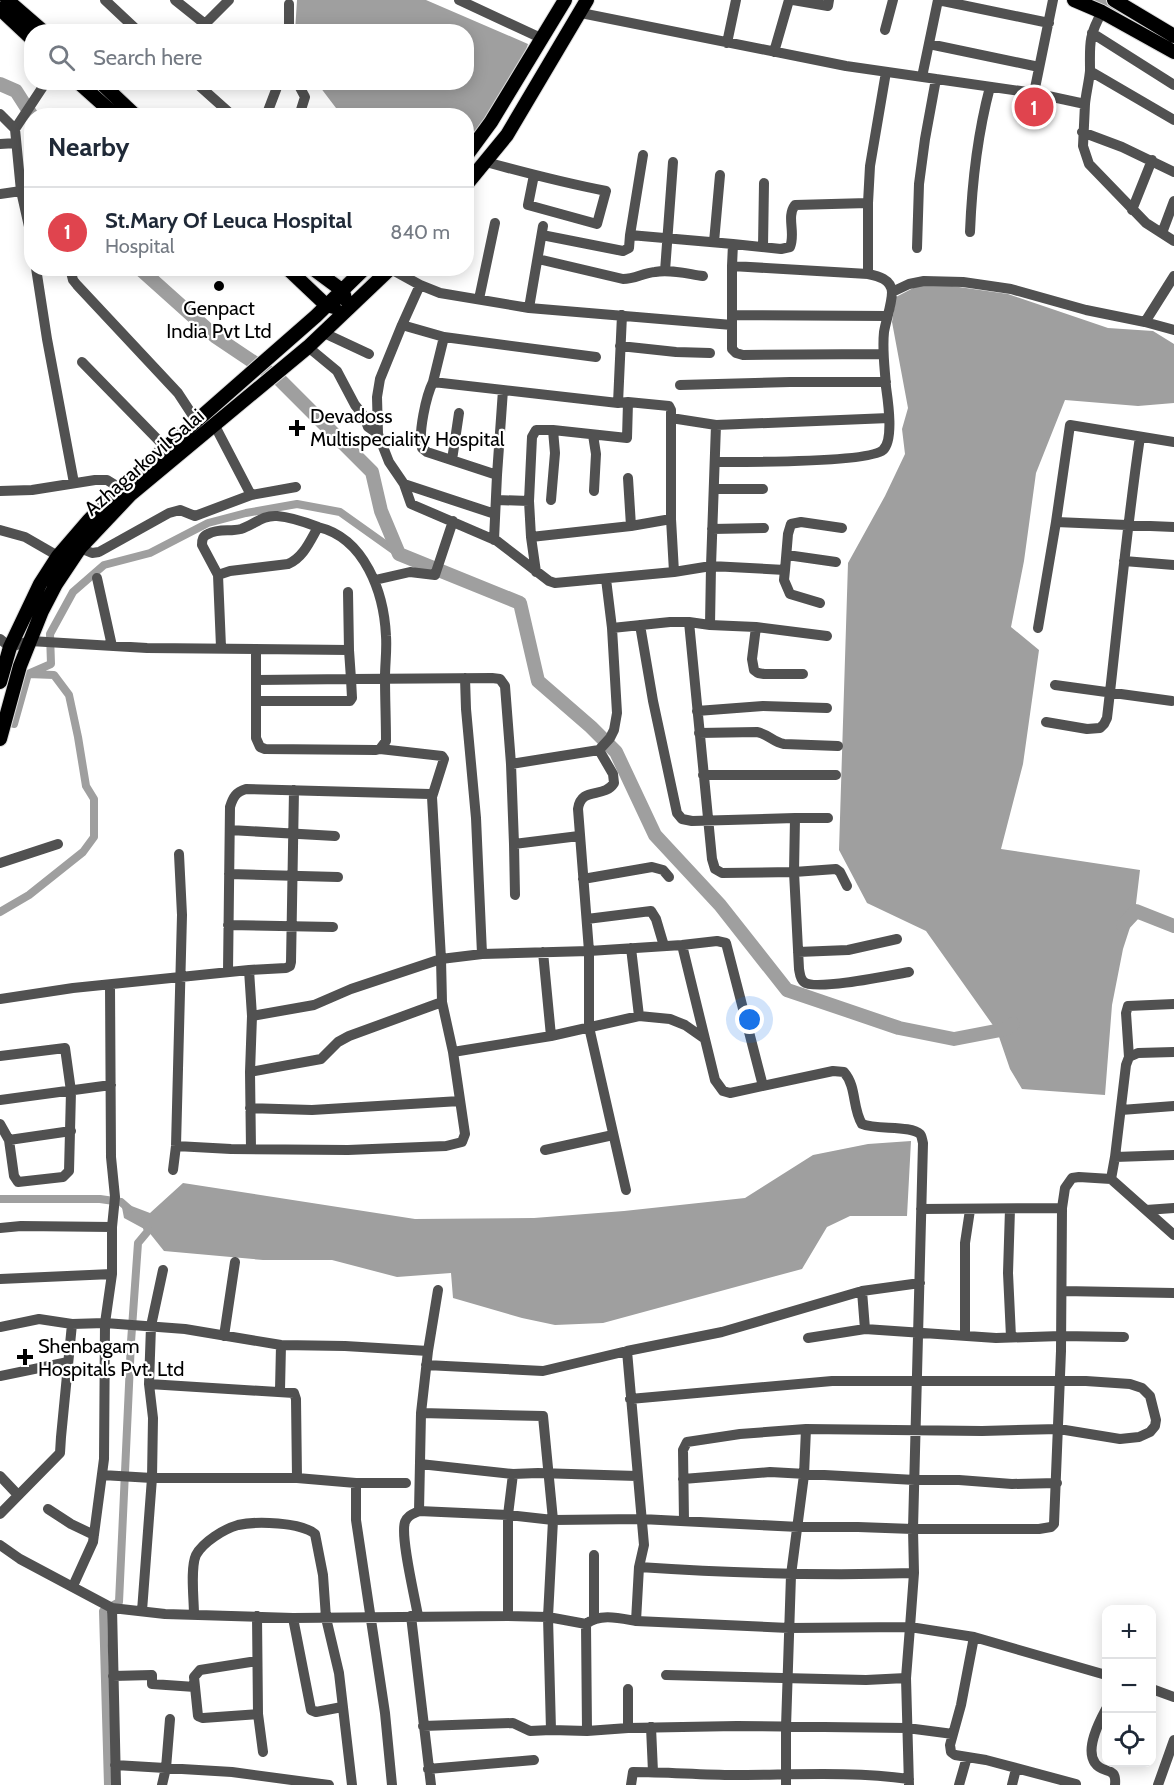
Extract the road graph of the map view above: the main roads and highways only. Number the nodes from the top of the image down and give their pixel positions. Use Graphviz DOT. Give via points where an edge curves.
graph roads {
  1 [pos="8,0"];
  2 [pos="565,0"];
  3 [pos="1074,0"];
  4 [pos="1114,0"];
  5 [pos="584,6"];
  6 [pos="0,9"];
  7 [pos="27,24"];
  8 [pos="24,26"];
  9 [pos="1174,36"];
  10 [pos="1174,52"];
  11 [pos="87,90"];
  12 [pos="108,90"];
  13 [pos="107,108"];
  14 [pos="128,108"];
  15 [pos="474,145"];
  16 [pos="474,176"];
  17 [pos="295,276"];
  18 [pos="323,276"];
  19 [pos="357,276"];
  20 [pos="379,276"];
  21 [pos="343,291"];
  22 [pos="326,306"];
  23 [pos="347,310"];
  24 [pos="126,491"];
  25 [pos="5,643"];
  26 [pos="0,682"];
  27 [pos="3,728"];
  1 -- 7 [label="main road"];
  2 -- 15 [label="main road"];
  3 -- 10 [label="main road"];
  4 -- 9 [label="main road"];
  5 -- 16 [label="main road" via="507,135"];
  6 -- 8 [label="main road"];
  11 -- 13 [label="main road"];
  12 -- 14 [label="main road"];
  17 -- 22 [label="main road"];
  18 -- 21 [label="main road"];
  19 -- 21 [label="main road, Azhagarkovil Salai"];
  20 -- 23 [label="main road, Azhagarkovil Salai"];
  21 -- 22 [label="main road, Azhagarkovil Salai"];
  21 -- 23 [label="main road"];
  22 -- 23 [label="main road"];
  22 -- 24 [label="main road, Azhagarkovil Salai" via="166,448"];
  23 -- 24 [label="main road, Azhagarkovil Salai" via="215,426"];
  24 -- 25 [label="main road, Azhagarkovil Salai" via="58,556"];
  24 -- 27 [label="main road, Azhagarkovil Salai" via="56,584 42,611 36,642 20,666"];
  25 -- 26 [label="main road, Azhagarkovil Salai"];
}
